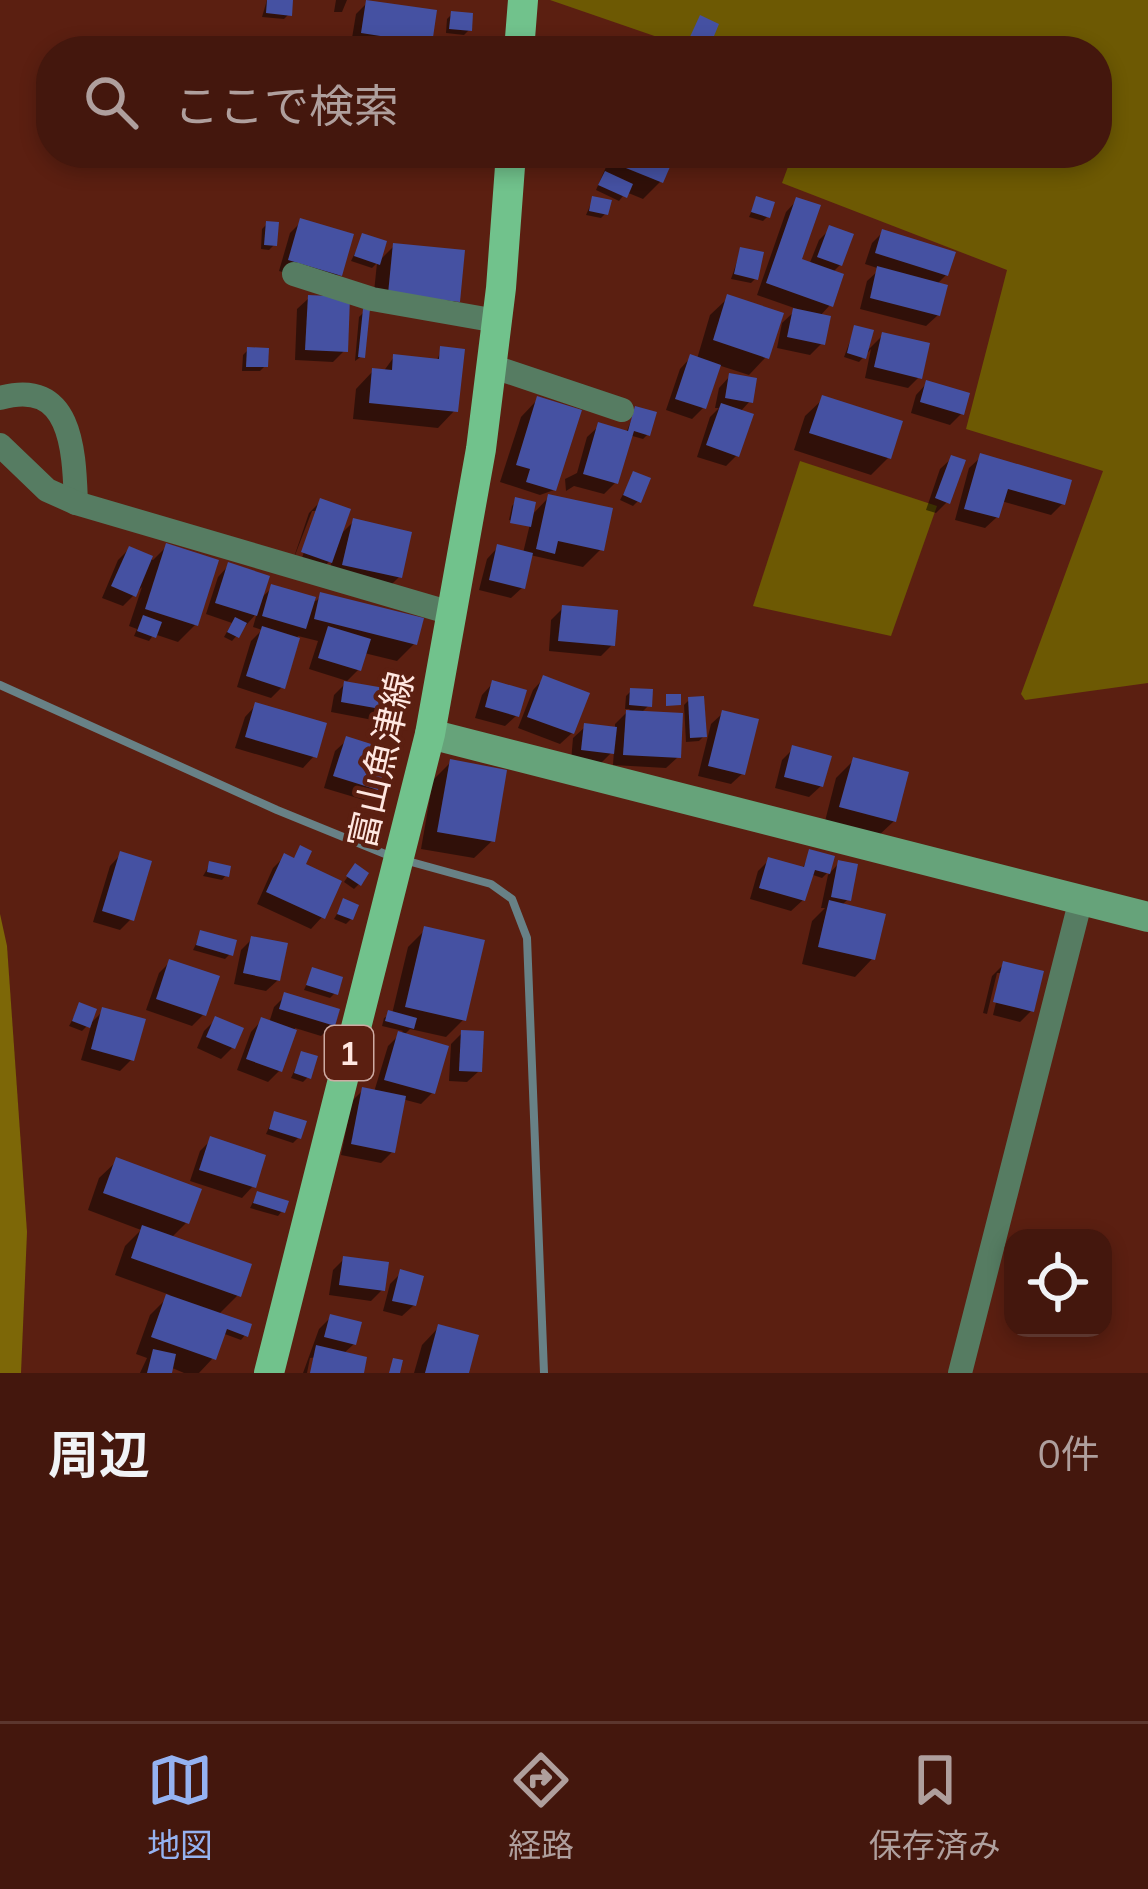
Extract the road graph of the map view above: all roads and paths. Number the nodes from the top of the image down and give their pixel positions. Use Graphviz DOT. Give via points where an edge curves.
graph roads {
  1 [pos="523,0"];
  2 [pos="520,36"];
  3 [pos="510,168"];
  4 [pos="294,274"];
  5 [pos="497,321"];
  6 [pos="491,366"];
  7 [pos="0,398"];
  8 [pos="622,410"];
  9 [pos="0,445"];
  10 [pos="76,503"];
  11 [pos="452,613"];
  12 [pos="430,734"];
  13 [pos="1081,899"];
  14 [pos="1148,917"];
  15 [pos="269,1373"];
  16 [pos="960,1373"];
  1 -- 2 [label="main road"];
  3 -- 5 [label="main road, 富山魚津線 / 1"];
  4 -- 5 [label="street" via="372,299"];
  5 -- 6 [label="main road, 富山魚津線 / 1"];
  6 -- 8 [label="street"];
  6 -- 11 [label="main road, 富山魚津線 / 1"];
  7 -- 10 [label="street" via="44,398 63,418"];
  9 -- 10 [label="street" via="47,490"];
  10 -- 11 [label="street"];
  11 -- 12 [label="main road, 富山魚津線 / 1"];
  12 -- 13 [label="street"];
  12 -- 15 [label="main road, 富山魚津線 / 1"];
  13 -- 14 [label="street"];
  13 -- 16 [label="street"];
}
